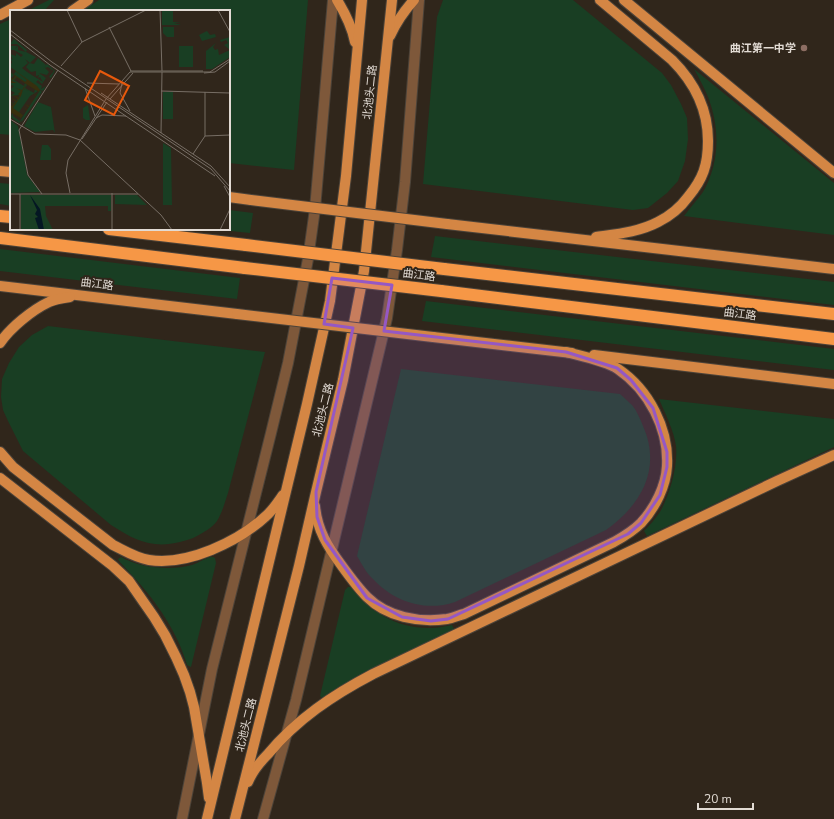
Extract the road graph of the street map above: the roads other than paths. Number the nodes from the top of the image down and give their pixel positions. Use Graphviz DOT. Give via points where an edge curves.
graph roads {
  1 [pos="28,0"];
  2 [pos="88,0"];
  3 [pos="333,0"];
  4 [pos="338,0"];
  5 [pos="362,0"];
  6 [pos="392,0"];
  7 [pos="414,0"];
  8 [pos="419,0"];
  9 [pos="600,0"];
  10 [pos="624,0"];
  11 [pos="73,10"];
  12 [pos="0,15"];
  13 [pos="387,47"];
  14 [pos="357,53"];
  15 [pos="0,170"];
  16 [pos="10,172"];
  17 [pos="834,174"];
  18 [pos="230,197"];
  19 [pos="0,216"];
  20 [pos="10,217"];
  21 [pos="118,230"];
  22 [pos="0,238"];
  23 [pos="583,240"];
  24 [pos="834,269"];
  25 [pos="0,286"];
  26 [pos="82,296"];
  27 [pos="834,314"];
  28 [pos="834,339"];
  29 [pos="0,343"];
  30 [pos="566,352"];
  31 [pos="834,384"];
  32 [pos="0,452"];
  33 [pos="834,455"];
  34 [pos="0,478"];
  35 [pos="288,484"];
  36 [pos="316,492"];
  37 [pos="246,531"];
  38 [pos="332,551"];
  39 [pos="199,734"];
  40 [pos="287,734"];
  41 [pos="240,798"];
  42 [pos="210,806"];
  43 [pos="182,819"];
  44 [pos="207,819"];
  45 [pos="235,819"];
  46 [pos="263,819"];
  1 -- 12 [label="main road"];
  2 -- 11 [label="main road"];
  3 -- 37 [label="street" via="315,209 308,259 288,363"];
  4 -- 14 [label="main road" via="353,34"];
  5 -- 14 [label="main road, 北池头二路"];
  6 -- 13 [label="main road, 北池头二路"];
  7 -- 13 [label="main road" via="395,27"];
  8 -- 38 [label="street" via="405,182 387,318"];
  9 -- 23 [label="main road" via="672,60 690,80 706,118 707,160 698,184 682,205 670,215 646,228"];
  10 -- 17 [label="main road"];
  13 -- 36 [label="main road, 北池头二路" via="364,272 343,380"];
  14 -- 35 [label="main road, 北池头二路" via="346,176 330,301"];
  15 -- 16 [label="main road"];
  18 -- 23 [label="main road, bridge"];
  19 -- 20 [label="highway"];
  21 -- 27 [label="highway, 曲江路, bridge"];
  22 -- 28 [label="highway, 曲江路, bridge"];
  23 -- 24 [label="main road"];
  25 -- 26 [label="main road, 曲江路"];
  26 -- 29 [label="main road" via="62,298 34,310"];
  26 -- 30 [label="main road, 曲江路, bridge"];
  30 -- 31 [label="main road, 曲江路"];
  30 -- 38 [label="main road" via="617,368 645,395 659,421 667,452 667,468 660,495 641,523 614,542 464,614 431,621 402,617 367,598"];
  32 -- 37 [label="main road" via="13,467 113,544 139,558 164,561 197,556"];
  33 -- 40 [label="main road" via="373,674 330,699"];
  34 -- 39 [label="main road" via="129,581 154,616 176,657 190,692"];
  35 -- 37 [label="main road" via="277,504"];
  35 -- 42 [label="main road, 北池头二路"];
  36 -- 38 [label="main road" via="317,517 322,535"];
  36 -- 41 [label="main road, 北池头二路"];
  37 -- 39 [label="street"];
  38 -- 40 [label="street"];
  39 -- 42 [label="main road"];
  39 -- 43 [label="street"];
  40 -- 41 [label="main road" via="262,760"];
  40 -- 46 [label="street"];
  41 -- 45 [label="main road, 北池头二路"];
  42 -- 44 [label="main road, 北池头二路"];
}
